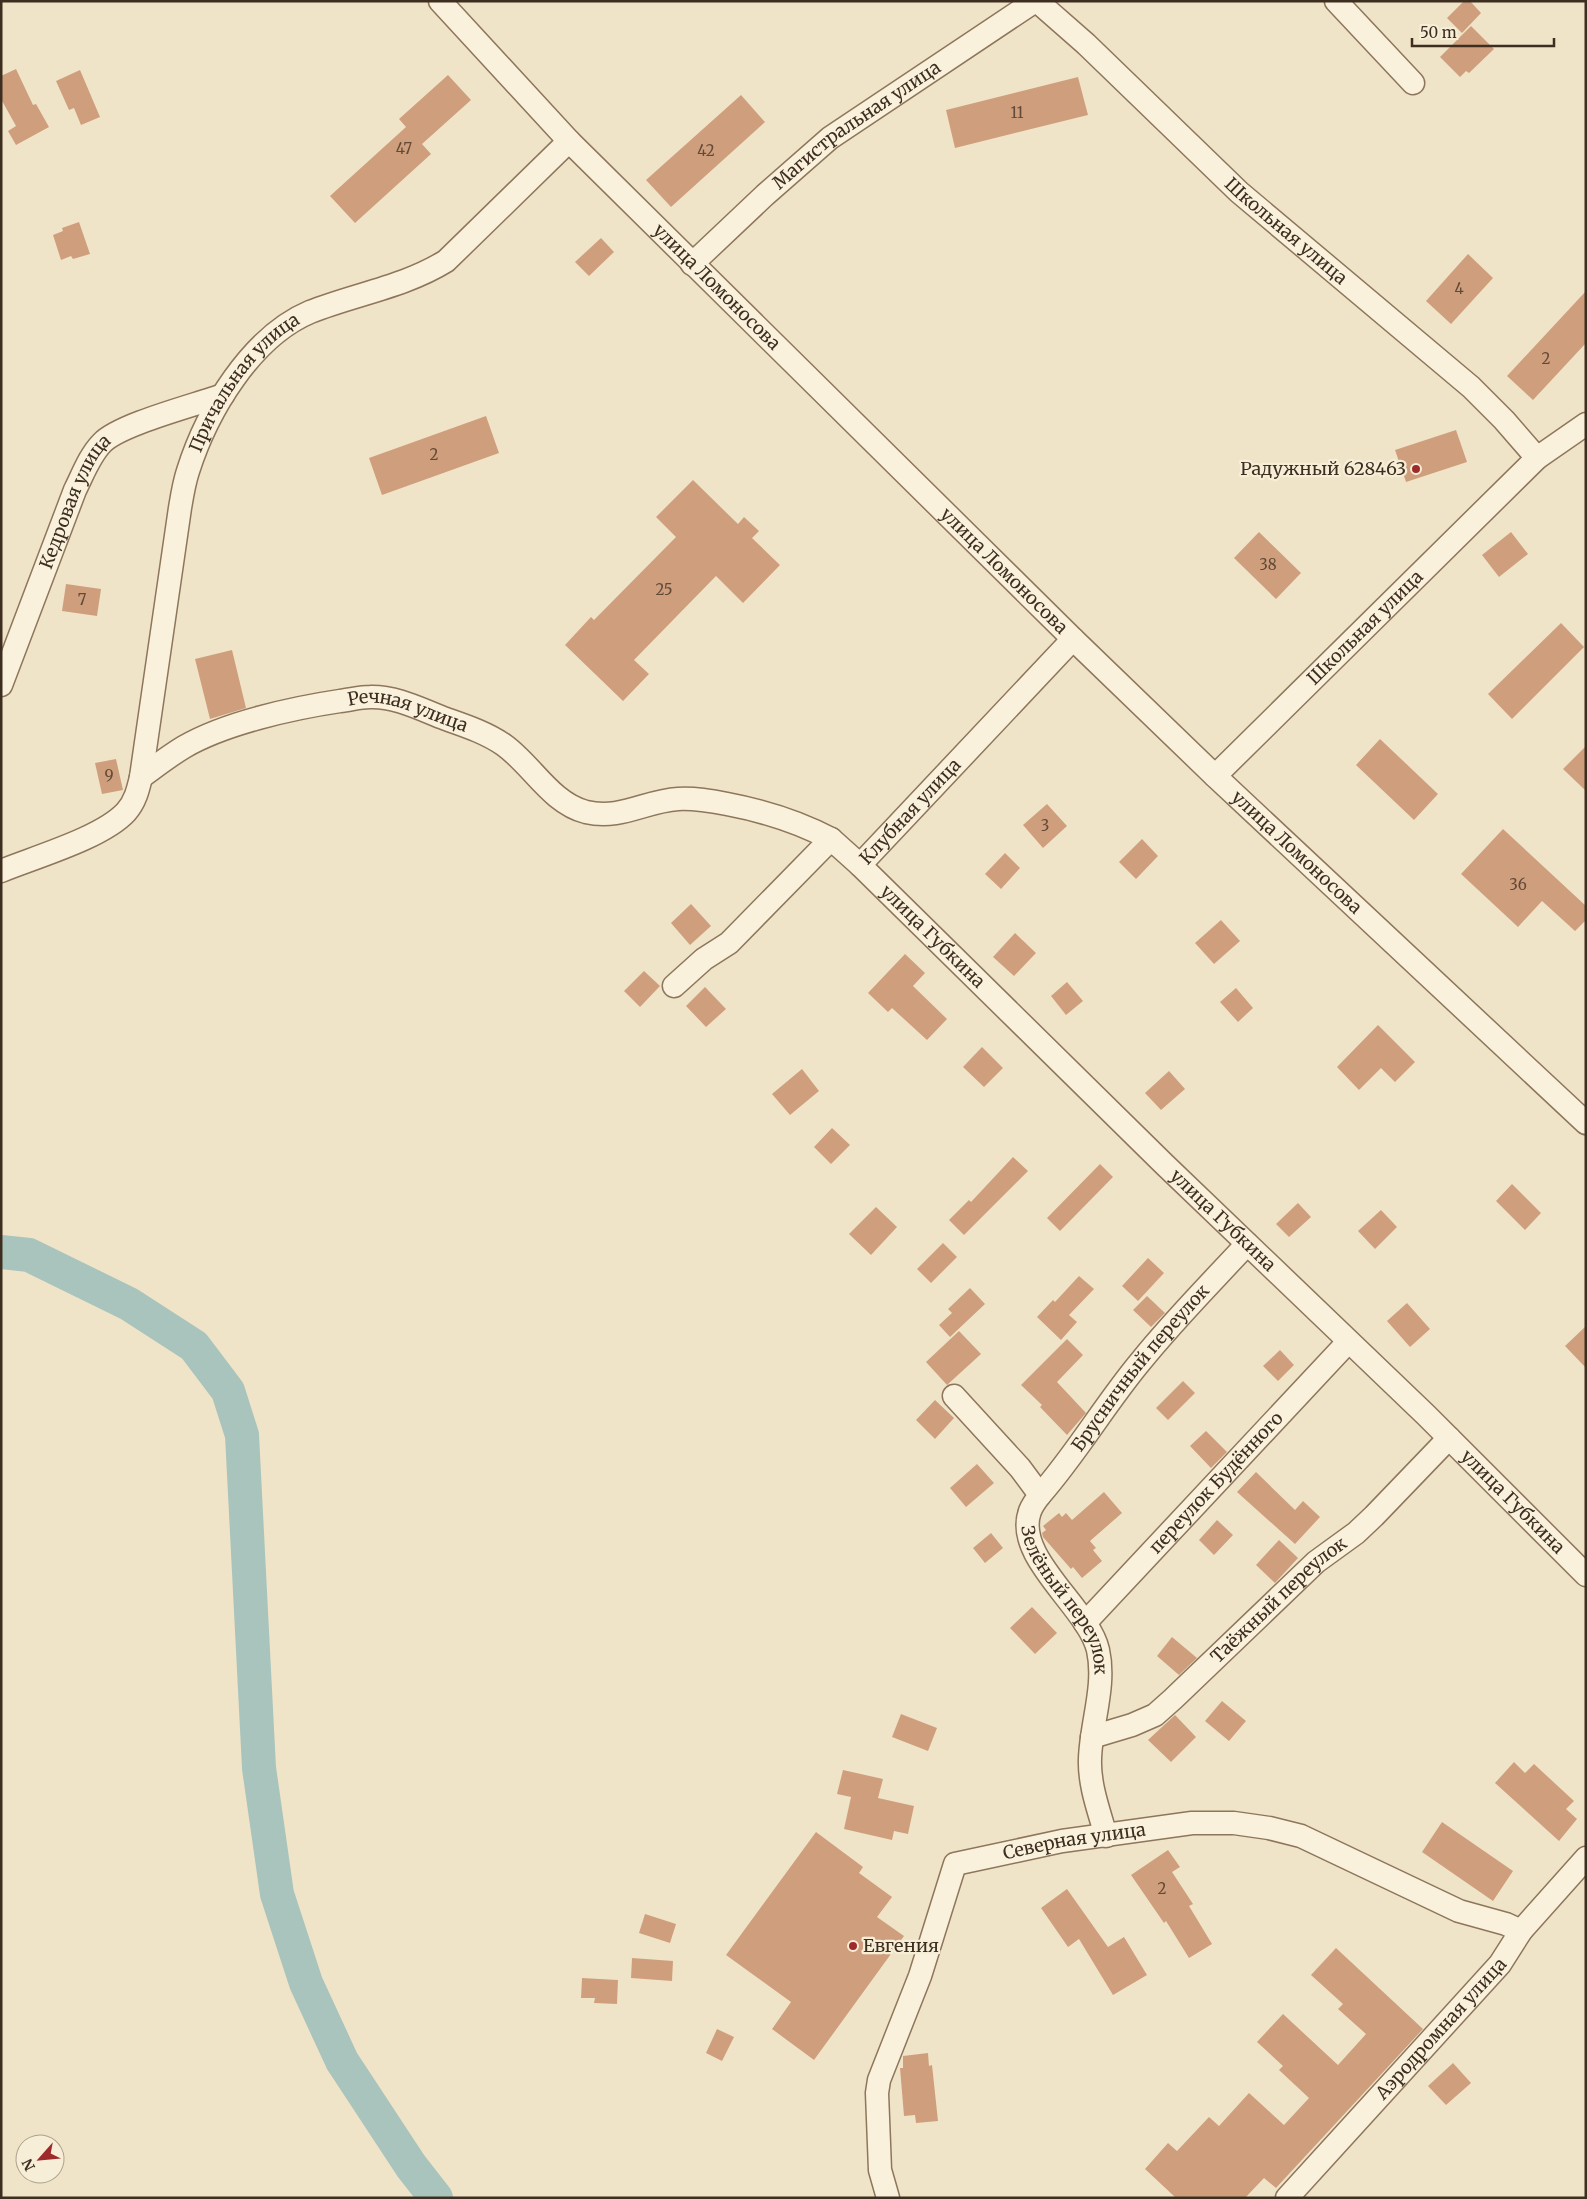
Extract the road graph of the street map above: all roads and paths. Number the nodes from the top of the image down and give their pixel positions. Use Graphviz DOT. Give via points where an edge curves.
graph roads {
  1 [pos="440,1"];
  2 [pos="1036,1"];
  3 [pos="1336,1"];
  4 [pos="1413,83"];
  5 [pos="569,141"];
  6 [pos="692,264"];
  7 [pos="223,395"];
  8 [pos="1586,424"];
  9 [pos="1537,458"];
  10 [pos="1074,639"];
  11 [pos="1,685"];
  12 [pos="1215,776"];
  13 [pos="141,777"];
  14 [pos="831,839"];
  15 [pos="860,864"];
  16 [pos="1,871"];
  17 [pos="674,986"];
  18 [pos="1586,1123"];
  19 [pos="1246,1244"];
  20 [pos="1348,1342"];
  21 [pos="954,1396"];
  22 [pos="1449,1438"];
  23 [pos="1040,1495"];
  24 [pos="1586,1575"];
  25 [pos="1085,1623"];
  26 [pos="1092,1737"];
  27 [pos="1106,1836"];
  28 [pos="1586,1858"];
  29 [pos="1521,1931"];
  30 [pos="1288,2197"];
  31 [pos="888,2198"];
  1 -- 5 [label="street, улица Ломоносова"];
  2 -- 6 [label="street, Магистральная улица" via="830,138"];
  2 -- 9 [label="street, Школьная улица" via="1086,44 1239,192 1471,387"];
  3 -- 4 [label="street"];
  5 -- 6 [label="street, улица Ломоносова"];
  5 -- 7 [label="street, Причальная улица" via="446,260 427,272 311,312 287,324 268,338"];
  6 -- 10 [label="street, улица Ломоносова"];
  7 -- 11 [label="street, Кедровая улица" via="118,431 102,443 75,490"];
  7 -- 13 [label="street, Причальная улица" via="187,472"];
  8 -- 9 [label="street, Школьная улица"];
  9 -- 12 [label="street, Школьная улица"];
  10 -- 12 [label="street, улица Ломоносова"];
  10 -- 15 [label="street, Клубная улица"];
  12 -- 18 [label="street, улица Ломоносова"];
  13 -- 14 [label="street, Речная улица" via="201,738 243,723 298,708 370,697 394,700 489,736 520,759 546,787 584,811 605,815 677,799 700,800 786,818"];
  13 -- 16 [label="street" via="127,811 115,822"];
  14 -- 15 [label="street, Клубная улица"];
  14 -- 17 [label="street, Клубная улица" via="729,943 704,959"];
  15 -- 19 [label="street, улица Губкина"];
  19 -- 20 [label="street, улица Губкина"];
  19 -- 23 [label="street, Брусничный переулок" via="1142,1360 1066,1465"];
  20 -- 22 [label="street, улица Губкина"];
  20 -- 25 [label="street, переулок Будённого"];
  21 -- 23 [label="street, Зелёный переулок" via="1020,1468"];
  22 -- 24 [label="street, улица Губкина"];
  22 -- 26 [label="street, Таёжный переулок" via="1356,1533 1316,1562 1155,1715"];
  23 -- 25 [label="street, Зелёный переулок" via="1030,1511 1027,1524 1029,1539 1042,1564"];
  25 -- 26 [label="street, Зелёный переулок" via="1098,1650 1100,1675"];
  26 -- 27 [label="street, Зелёный переулок" via="1090,1775"];
  27 -- 29 [label="street, Северная улица" via="1192,1823 1269,1828 1301,1836 1459,1910"];
  27 -- 31 [label="street, Северная улица" via="1062,1841 955,1864 920,1976 879,2080 880,2170"];
  28 -- 29 [label="street, Аэродромная улица"];
  29 -- 30 [label="street, Аэродромная улица" via="1500,1964"];
}
